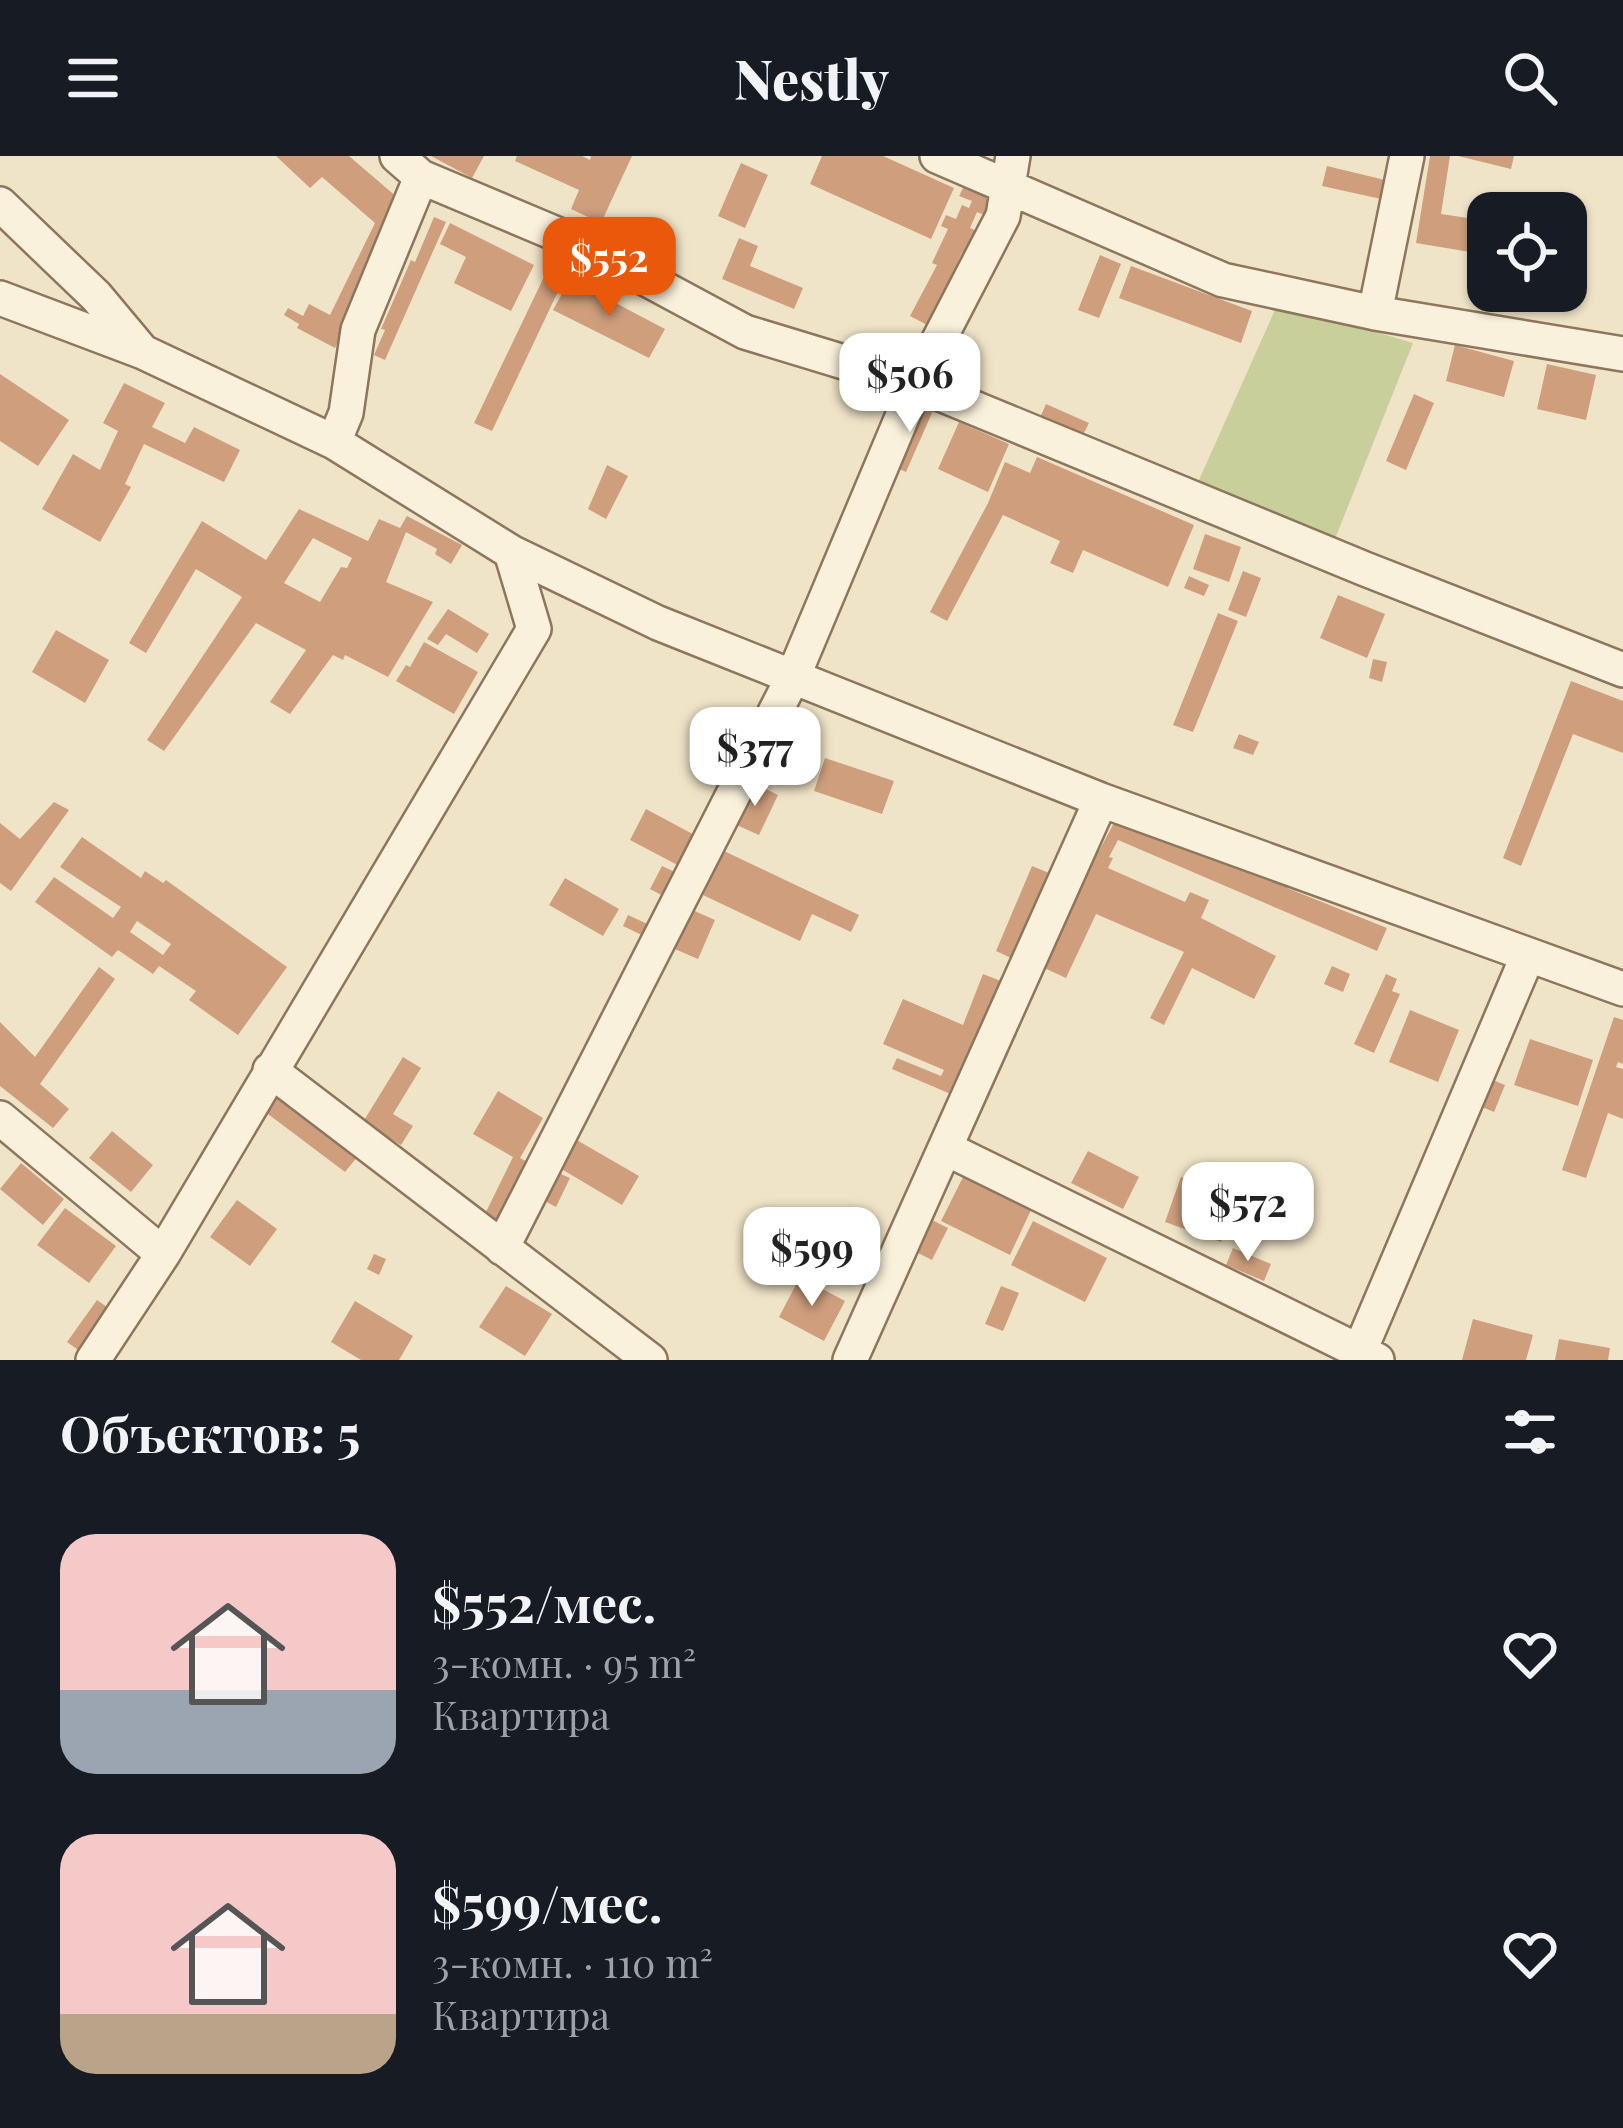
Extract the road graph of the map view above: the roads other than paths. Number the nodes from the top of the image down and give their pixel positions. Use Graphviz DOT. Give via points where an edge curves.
graph roads {
  1 [pos="938,156"];
  2 [pos="1407,156"];
  3 [pos="409,167"];
  4 [pos="1010,172"];
  5 [pos="0,204"];
  6 [pos="0,298"];
  7 [pos="1375,313"];
  8 [pos="143,352"];
  9 [pos="1623,354"];
  10 [pos="916,384"];
  11 [pos="334,442"];
  12 [pos="511,552"];
  13 [pos="1623,670"];
  14 [pos="794,677"];
  15 [pos="1101,800"];
  16 [pos="1528,955"];
  17 [pos="1623,988"];
  18 [pos="271,1070"];
  19 [pos="0,1118"];
  20 [pos="945,1148"];
  21 [pos="502,1249"];
  22 [pos="164,1254"];
  23 [pos="1364,1357"];
  24 [pos="93,1360"];
  25 [pos="650,1360"];
  26 [pos="850,1360"];
  1 -- 4 [label="street"];
  2 -- 7 [label="street"];
  3 -- 10 [label="street" via="585,246 745,332"];
  3 -- 11 [label="street" via="358,330"];
  4 -- 7 [label="street" via="1223,280"];
  4 -- 10 [label="street" via="1003,216"];
  5 -- 8 [label="street"];
  6 -- 8 [label="street"];
  7 -- 9 [label="street"];
  8 -- 11 [label="street"];
  10 -- 13 [label="street"];
  10 -- 14 [label="street"];
  11 -- 12 [label="street"];
  12 -- 14 [label="street"];
  12 -- 18 [label="street" via="534,629"];
  14 -- 15 [label="street"];
  14 -- 21 [label="street"];
  15 -- 16 [label="street"];
  15 -- 20 [label="street"];
  16 -- 17 [label="street"];
  16 -- 23 [label="street"];
  18 -- 21 [label="street"];
  18 -- 22 [label="street"];
  19 -- 22 [label="street"];
  20 -- 23 [label="street"];
  20 -- 26 [label="street"];
  21 -- 25 [label="street"];
  22 -- 24 [label="street"];
}
